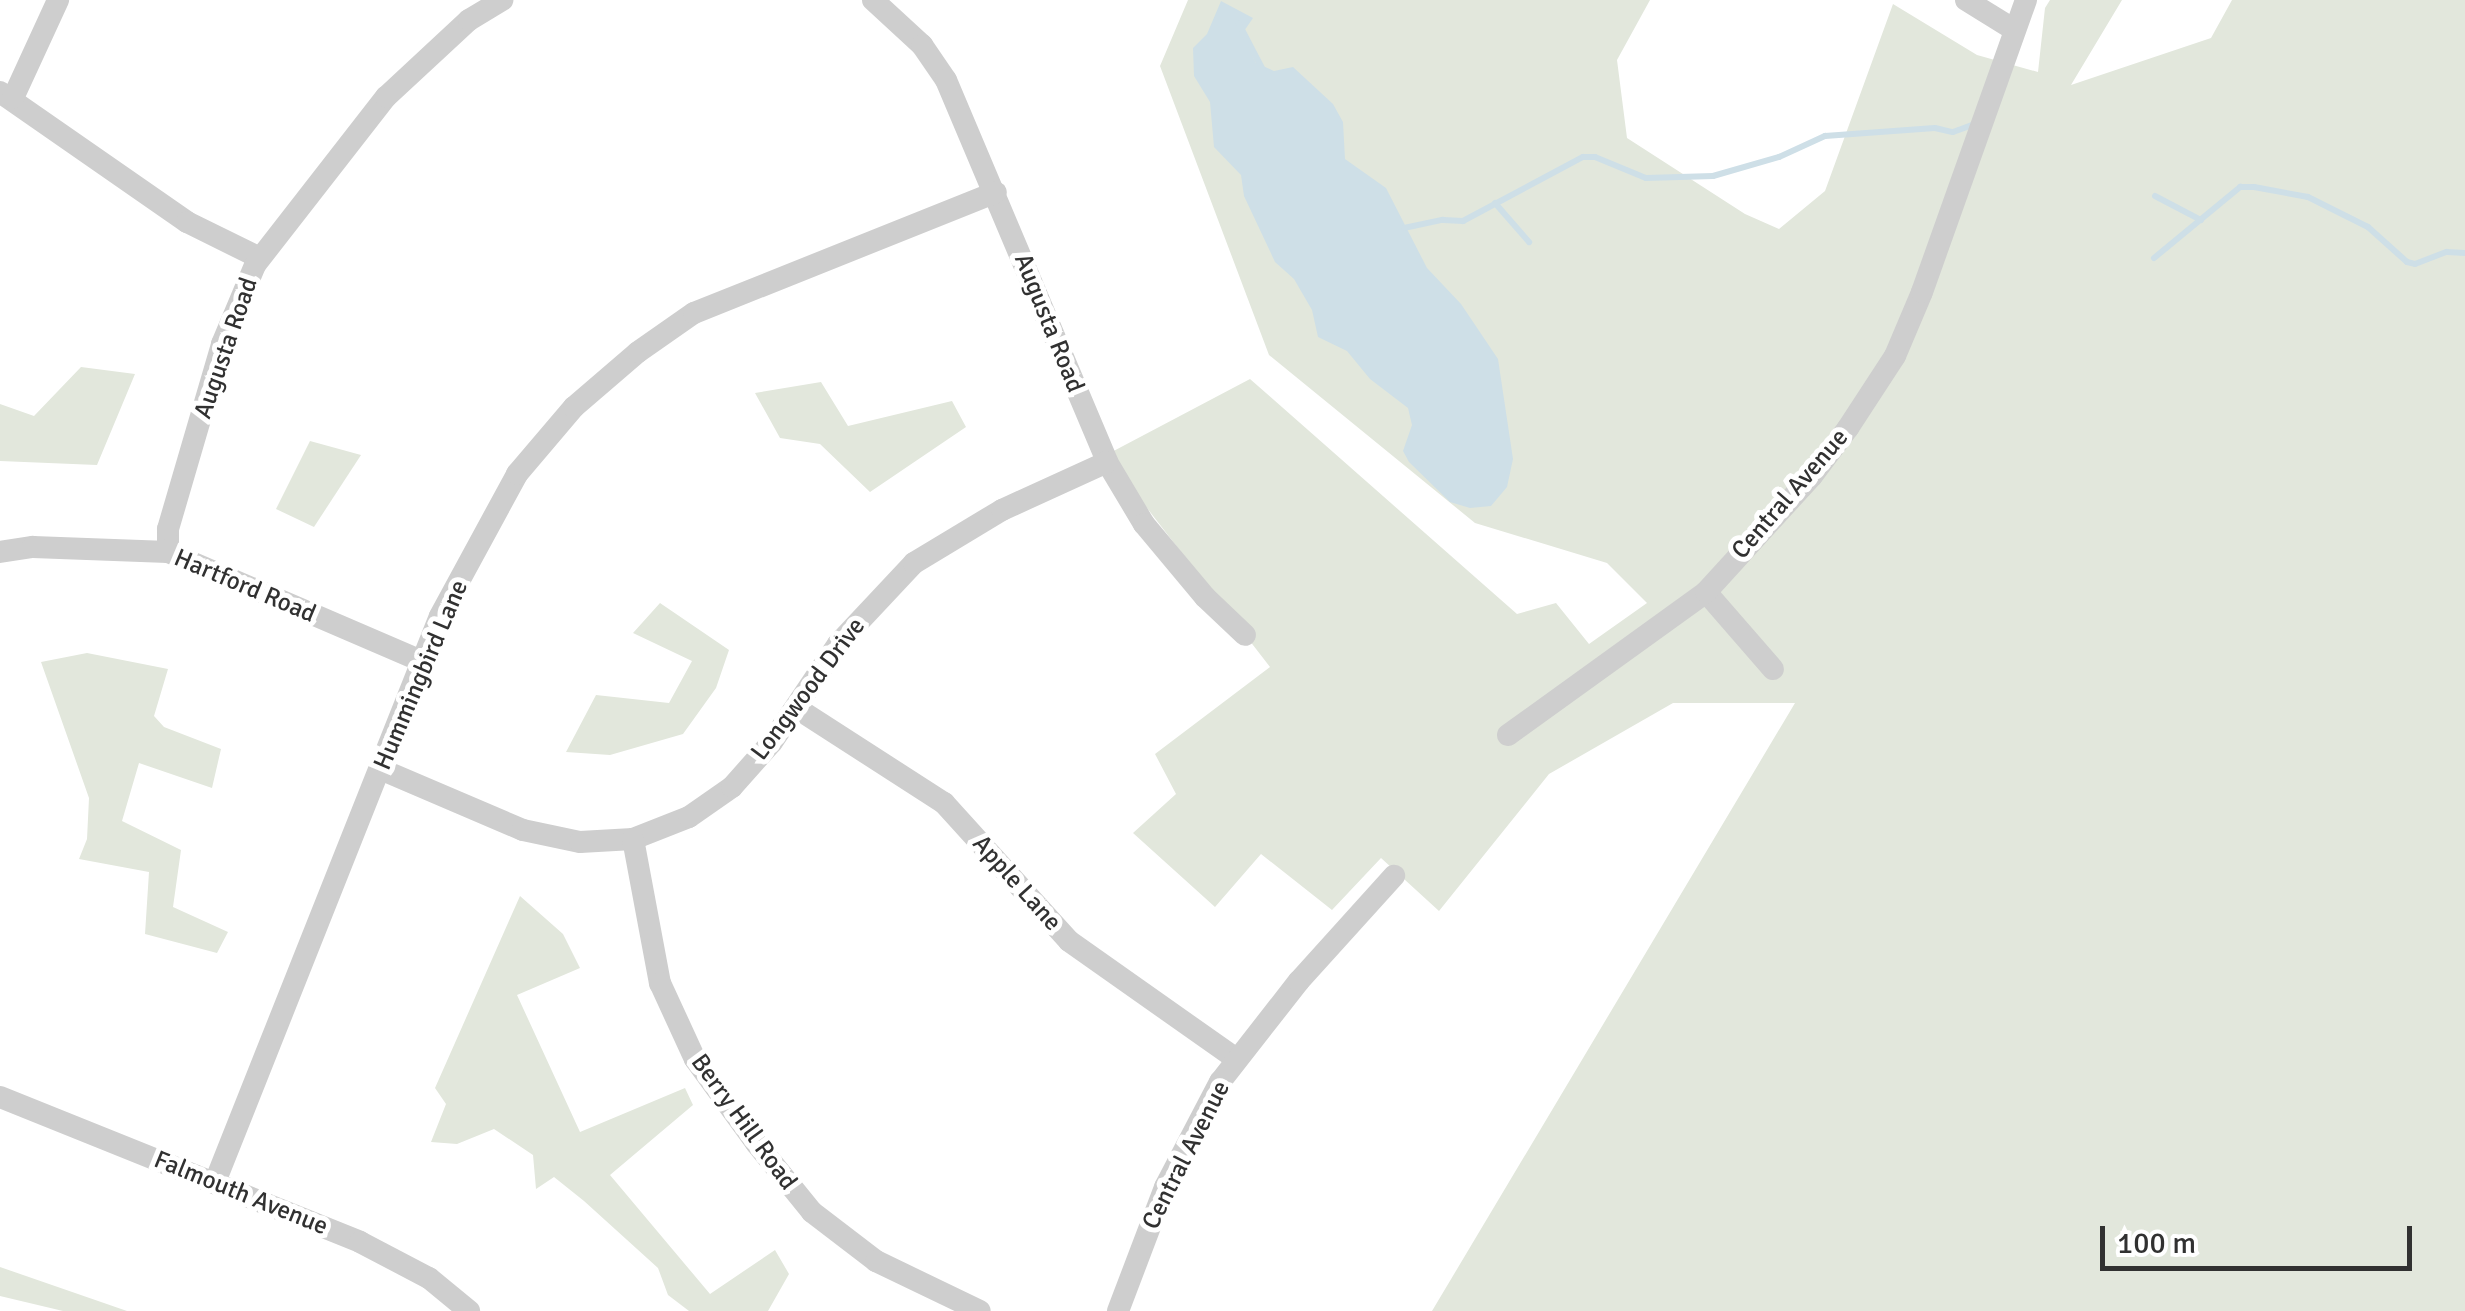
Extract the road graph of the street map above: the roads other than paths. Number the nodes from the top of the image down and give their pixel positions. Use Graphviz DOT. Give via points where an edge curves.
graph roads {
  1 [pos="58,0"];
  2 [pos="502,0"];
  3 [pos="873,0"];
  4 [pos="1966,0"];
  5 [pos="2026,0"];
  6 [pos="2013,30"];
  7 [pos="6,95"];
  8 [pos="996,192"];
  9 [pos="260,258"];
  10 [pos="1107,462"];
  11 [pos="0,552"];
  12 [pos="168,552"];
  13 [pos="1706,592"];
  14 [pos="1245,635"];
  15 [pos="423,662"];
  16 [pos="1773,669"];
  17 [pos="798,709"];
  18 [pos="1508,736"];
  19 [pos="380,768"];
  20 [pos="633,839"];
  21 [pos="1394,876"];
  22 [pos="1236,1060"];
  23 [pos="0,1098"];
  24 [pos="215,1182"];
  25 [pos="470,1311"];
  26 [pos="980,1311"];
  27 [pos="1118,1311"];
  1 -- 7 [label="street"];
  2 -- 9 [label="street, Augusta Road" via="469,20 386,98"];
  3 -- 8 [label="street, Augusta Road" via="922,46 946,80"];
  4 -- 6 [label="street"];
  5 -- 6 [label="street, Central Avenue"];
  6 -- 13 [label="street, Central Avenue" via="1895,356 1812,476"];
  7 -- 9 [label="street" via="187,222"];
  8 -- 10 [label="street, Augusta Road"];
  8 -- 15 [label="street, Hummingbird Lane" via="694,313 638,352 574,407 518,474 440,616"];
  9 -- 12 [label="street, Augusta Road" via="222,344 168,529"];
  10 -- 14 [label="street, Augusta Road" via="1144,524"];
  10 -- 17 [label="street, Longwood Drive" via="1002,510 914,563 838,644"];
  11 -- 12 [label="street, Hartford Road"];
  12 -- 15 [label="street, Hartford Road"];
  13 -- 16 [label="street"];
  13 -- 18 [label="street, Central Avenue"];
  15 -- 19 [label="street, Hummingbird Lane"];
  17 -- 20 [label="street, Longwood Drive" via="732,788 689,817"];
  17 -- 22 [label="street, Apple Lane" via="944,804 1069,941"];
  19 -- 20 [label="street, Longwood Drive" via="523,830 580,842"];
  19 -- 24 [label="street, Hummingbird Lane"];
  20 -- 26 [label="street, Berry Hill Road" via="660,983 696,1060 756,1143 812,1212 876,1262"];
  21 -- 22 [label="street, Central Avenue"];
  22 -- 27 [label="street, Central Avenue" via="1166,1187"];
  23 -- 24 [label="street, Falmouth Avenue"];
  24 -- 25 [label="street, Falmouth Avenue" via="360,1242 429,1278"];
}
